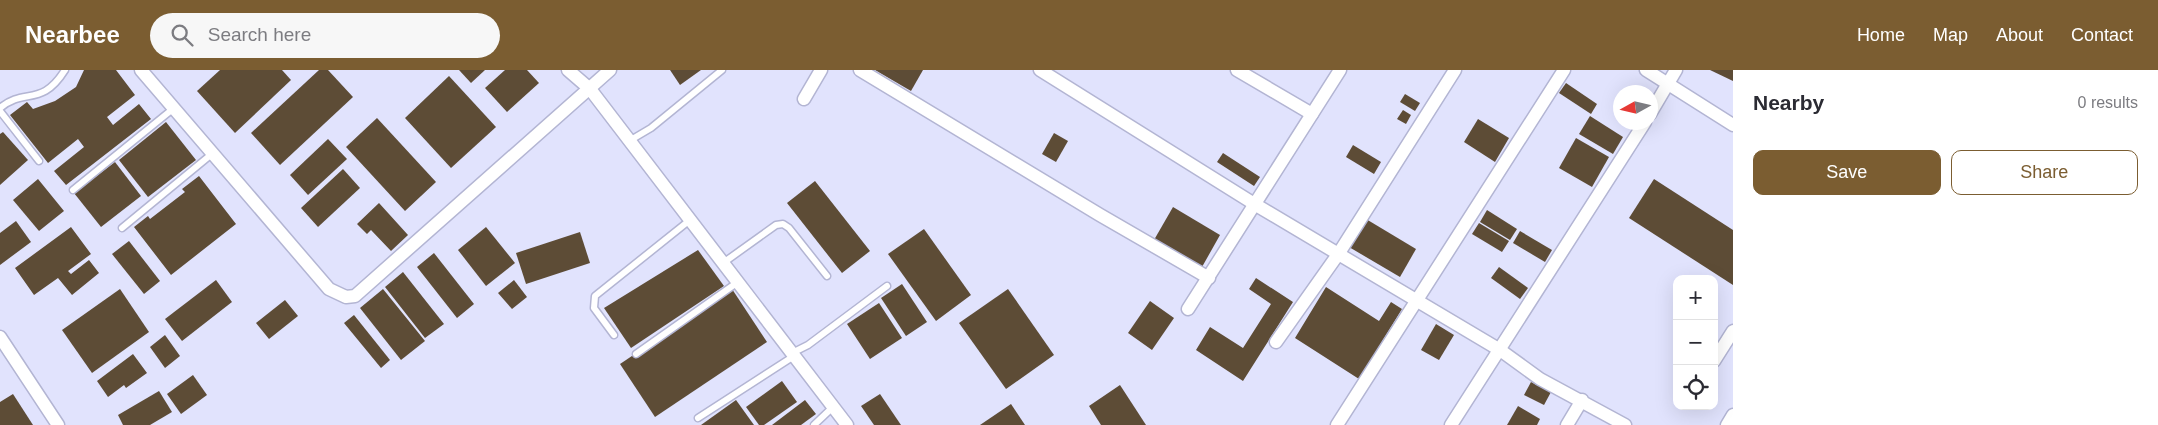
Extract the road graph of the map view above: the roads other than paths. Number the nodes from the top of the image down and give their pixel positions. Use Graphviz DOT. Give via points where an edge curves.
graph roads {
  1 [pos="65,70"];
  2 [pos="141,70"];
  3 [pos="568,70"];
  4 [pos="610,70"];
  5 [pos="722,70"];
  6 [pos="821,70"];
  7 [pos="860,70"];
  8 [pos="1040,70"];
  9 [pos="1237,70"];
  10 [pos="1340,70"];
  11 [pos="1455,70"];
  12 [pos="1564,70"];
  13 [pos="1646,70"];
  14 [pos="1676,70"];
  15 [pos="1669,84"];
  16 [pos="590,89"];
  17 [pos="804,99"];
  18 [pos="1658,101"];
  19 [pos="174,108"];
  20 [pos="0,110"];
  21 [pos="1312,114"];
  22 [pos="1733,125"];
  23 [pos="1640,130"];
  24 [pos="630,141"];
  25 [pos="213,154"];
  26 [pos="39,161"];
  27 [pos="73,190"];
  28 [pos="1256,205"];
  29 [pos="690,220"];
  30 [pos="122,228"];
  31 [pos="1339,253"];
  32 [pos="723,263"];
  33 [pos="827,276"];
  34 [pos="1209,278"];
  35 [pos="738,282"];
  36 [pos="887,286"];
  37 [pos="1416,300"];
  38 [pos="1188,309"];
  39 [pos="1733,331"];
  40 [pos="614,336"];
  41 [pos="0,337"];
  42 [pos="1276,342"];
  43 [pos="1500,350"];
  44 [pos="636,354"];
  45 [pos="793,355"];
  46 [pos="1718,355"];
  47 [pos="1582,400"];
  48 [pos="833,407"];
  49 [pos="1733,415"];
  50 [pos="698,418"];
  51 [pos="58,425"];
  52 [pos="814,425"];
  53 [pos="847,425"];
  54 [pos="1337,425"];
  55 [pos="1451,425"];
  56 [pos="1567,425"];
  57 [pos="1625,425"];
  58 [pos="1727,425"];
  1 -- 20 [label="lane" via="49,91 9,101"];
  2 -- 19 [label="street"];
  3 -- 16 [label="street"];
  4 -- 16 [label="street"];
  5 -- 24 [label="lane" via="651,128"];
  6 -- 17 [label="street"];
  7 -- 34 [label="street"];
  8 -- 28 [label="street"];
  9 -- 21 [label="street"];
  10 -- 21 [label="street"];
  11 -- 31 [label="street"];
  12 -- 37 [label="street"];
  13 -- 15 [label="street"];
  14 -- 15 [label="street"];
  15 -- 18 [label="street"];
  15 -- 22 [label="street"];
  16 -- 24 [label="street"];
  16 -- 25 [label="street" via="355,296 346,297 328,289"];
  19 -- 25 [label="street"];
  19 -- 27 [label="lane"];
  20 -- 26 [label="lane"];
  21 -- 28 [label="street"];
  23 -- 43 [label="street"];
  24 -- 29 [label="street"];
  25 -- 30 [label="lane"];
  28 -- 31 [label="street"];
  28 -- 34 [label="street"];
  29 -- 32 [label="street"];
  29 -- 40 [label="lane" via="595,296 594,308"];
  31 -- 37 [label="street"];
  31 -- 42 [label="street"];
  32 -- 33 [label="lane" via="776,225 783,224"];
  32 -- 35 [label="street"];
  34 -- 38 [label="street"];
  35 -- 44 [label="lane"];
  35 -- 45 [label="street"];
  36 -- 45 [label="lane"];
  37 -- 43 [label="street"];
  37 -- 54 [label="street"];
  39 -- 46 [label="street"];
  41 -- 51 [label="street"];
  43 -- 47 [label="street" via="1540,379"];
  43 -- 55 [label="street"];
  45 -- 48 [label="street"];
  45 -- 50 [label="lane"];
  47 -- 56 [label="street"];
  47 -- 57 [label="street"];
  48 -- 52 [label="lane"];
  48 -- 53 [label="street"];
  49 -- 58 [label="street"];
}
